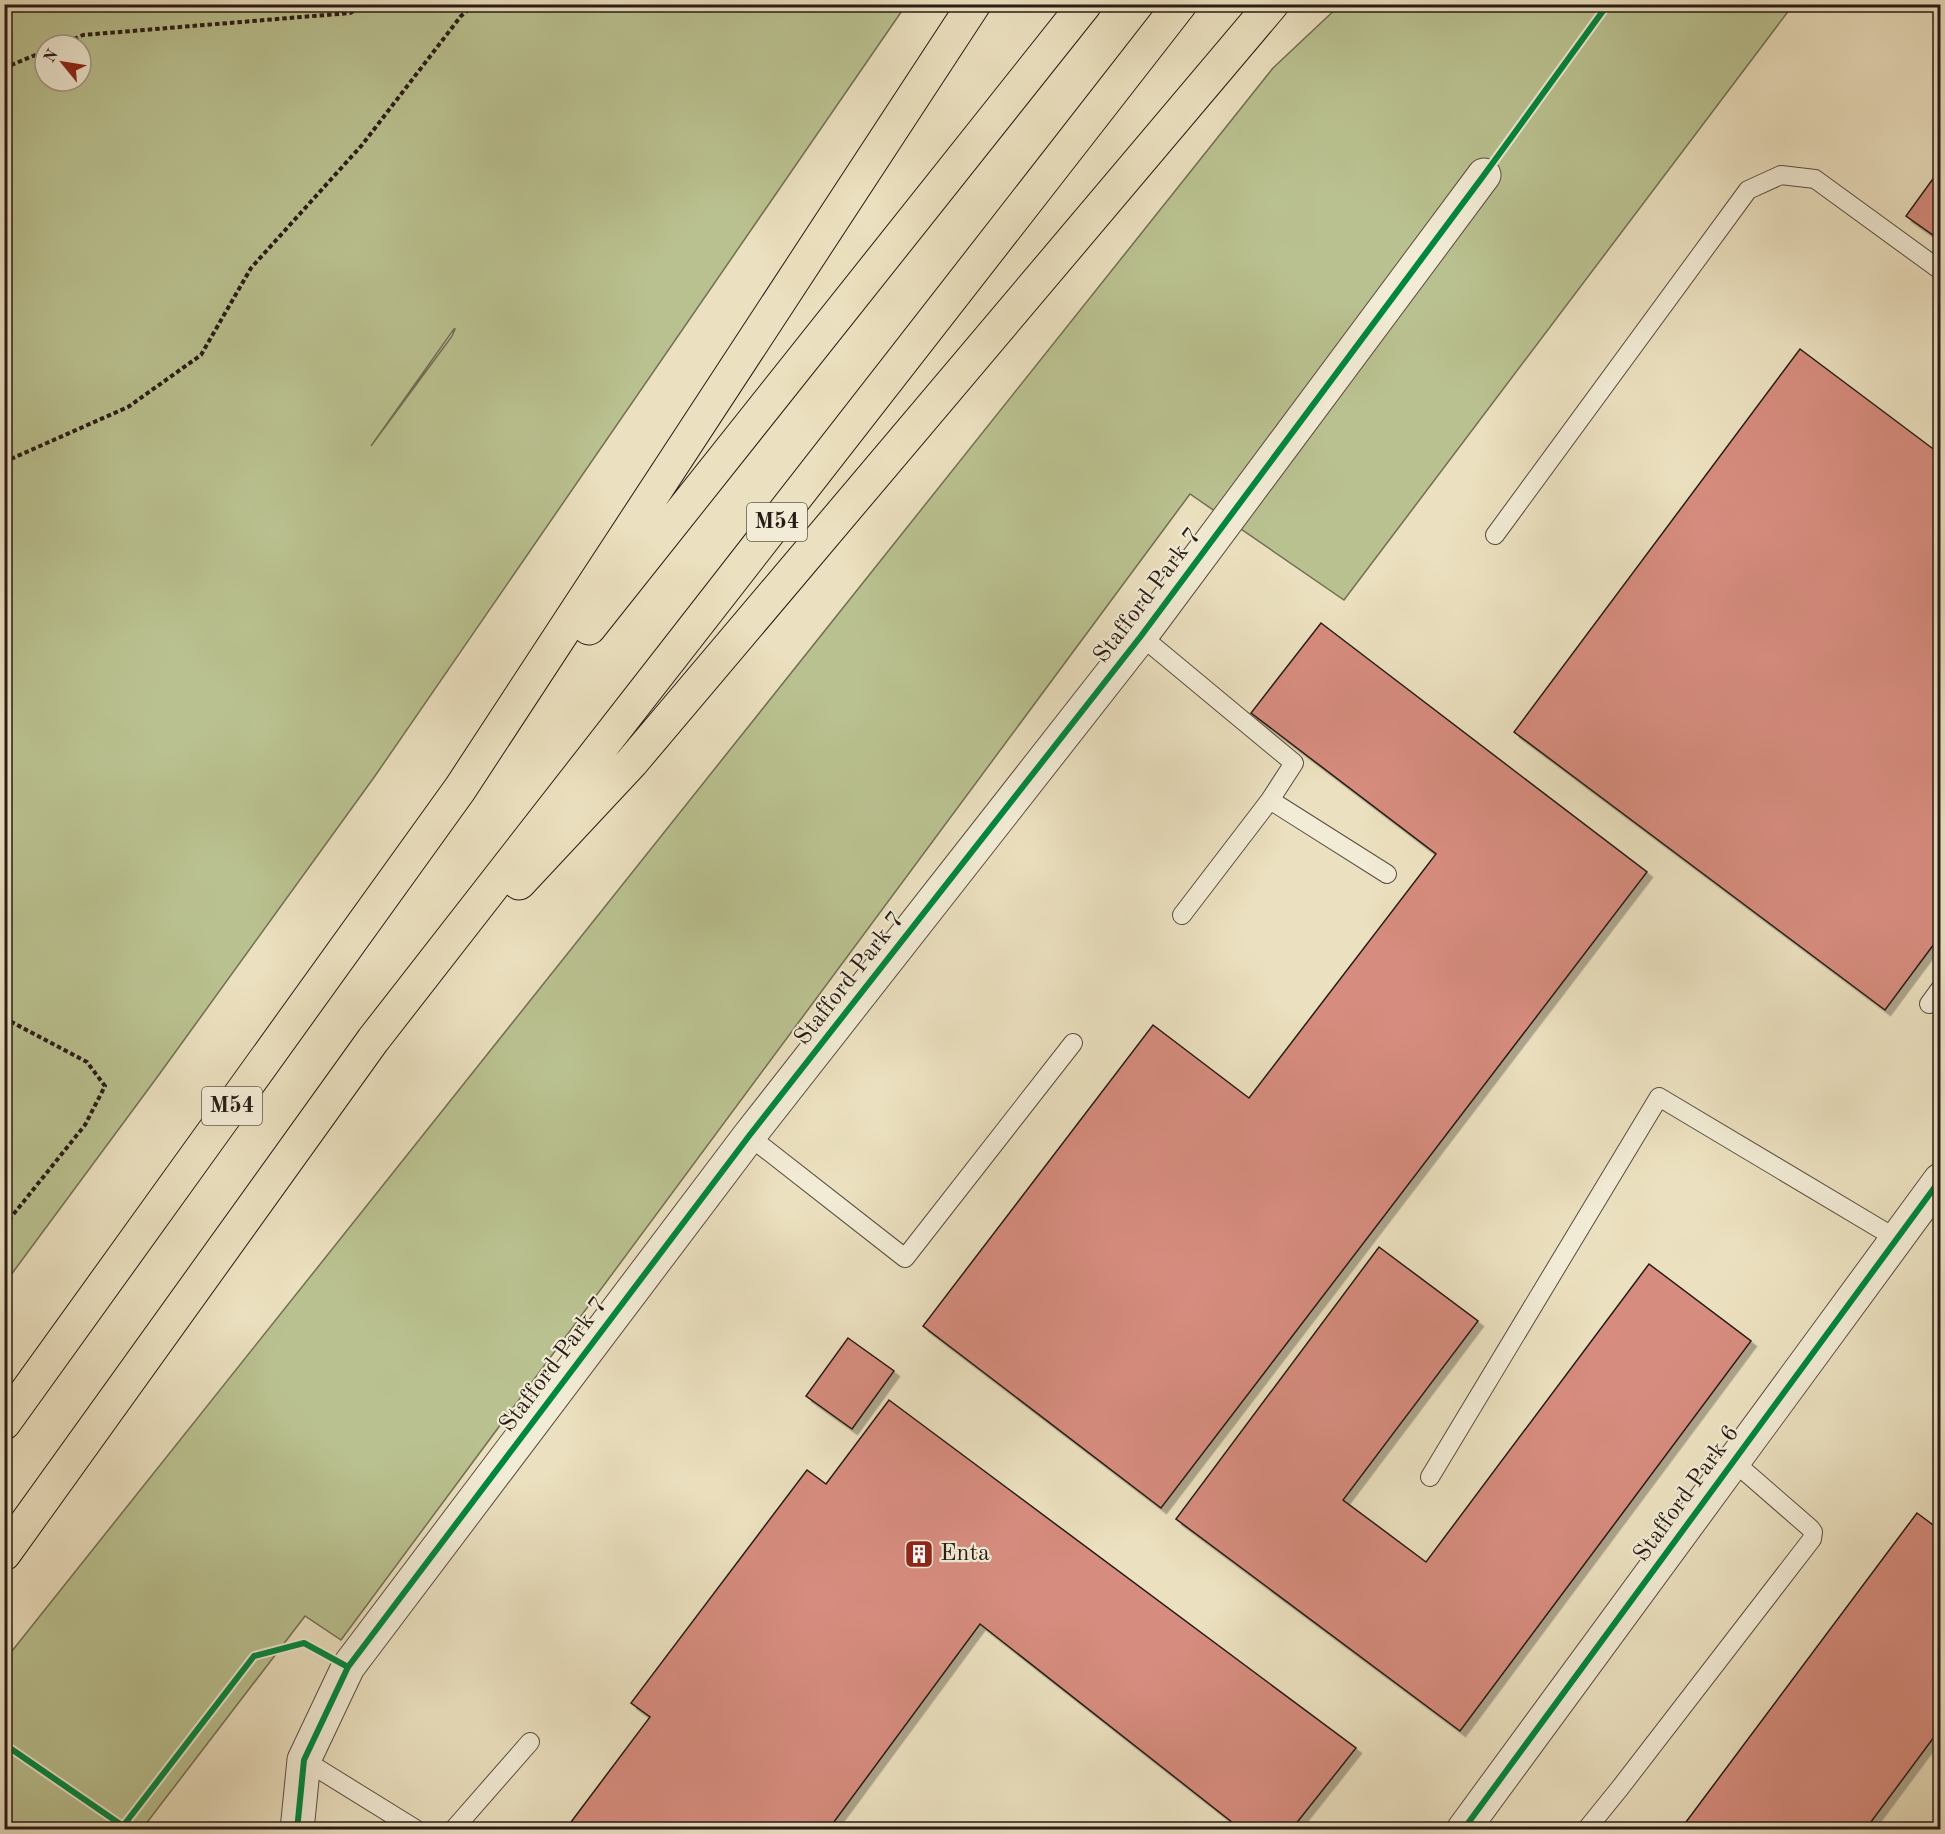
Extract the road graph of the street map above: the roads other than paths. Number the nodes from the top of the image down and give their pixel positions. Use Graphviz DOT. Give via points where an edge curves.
graph roads {
  1 [pos="974,4"];
  2 [pos="1085,4"];
  3 [pos="1180,4"];
  4 [pos="1272,4"];
  5 [pos="1484,175"];
  6 [pos="1941,270"];
  7 [pos="1495,535"];
  8 [pos="1141,636"];
  9 [pos="460,789"];
  10 [pos="1270,800"];
  11 [pos="1387,874"];
  12 [pos="1182,915"];
  13 [pos="1941,989"];
  14 [pos="1929,1004"];
  15 [pos="373,1040"];
  16 [pos="1073,1043"];
  17 [pos="750,1136"];
  18 [pos="1941,1180"];
  19 [pos="1897,1239"];
  20 [pos="4,1423"];
  21 [pos="1733,1461"];
  22 [pos="1430,1477"];
  23 [pos="4,1554"];
  24 [pos="530,1742"];
  25 [pos="304,1760"];
  26 [pos="297,1830"];
  27 [pos="417,1830"];
  28 [pos="453,1830"];
  29 [pos="1463,1830"];
  30 [pos="1586,1830"];
  1 -- 9 [label="highway"];
  2 -- 9 [label="highway, M54"];
  3 -- 15 [label="highway, M54"];
  4 -- 15 [label="highway" via="632,762"];
  5 -- 8 [label="street, Stafford Park 7"];
  6 -- 7 [label="lane" via="1815,179 1781,175 1748,190"];
  8 -- 10 [label="lane" via="1294,763"];
  8 -- 17 [label="street, Stafford Park 7"];
  9 -- 20 [label="highway, M54"];
  10 -- 11 [label="lane"];
  10 -- 12 [label="lane"];
  13 -- 14 [label="lane"];
  15 -- 23 [label="highway, M54"];
  16 -- 17 [label="lane" via="905,1258"];
  17 -- 25 [label="street, Stafford Park 7" via="348,1667"];
  18 -- 19 [label="street, Stafford Park 6"];
  19 -- 21 [label="street, Stafford Park 6"];
  19 -- 22 [label="lane" via="1659,1096"];
  21 -- 29 [label="street, Stafford Park 6"];
  21 -- 30 [label="lane" via="1810,1528 1812,1539"];
  24 -- 28 [label="lane"];
  25 -- 26 [label="street, Stafford Park 7"];
  25 -- 27 [label="lane"];
}
